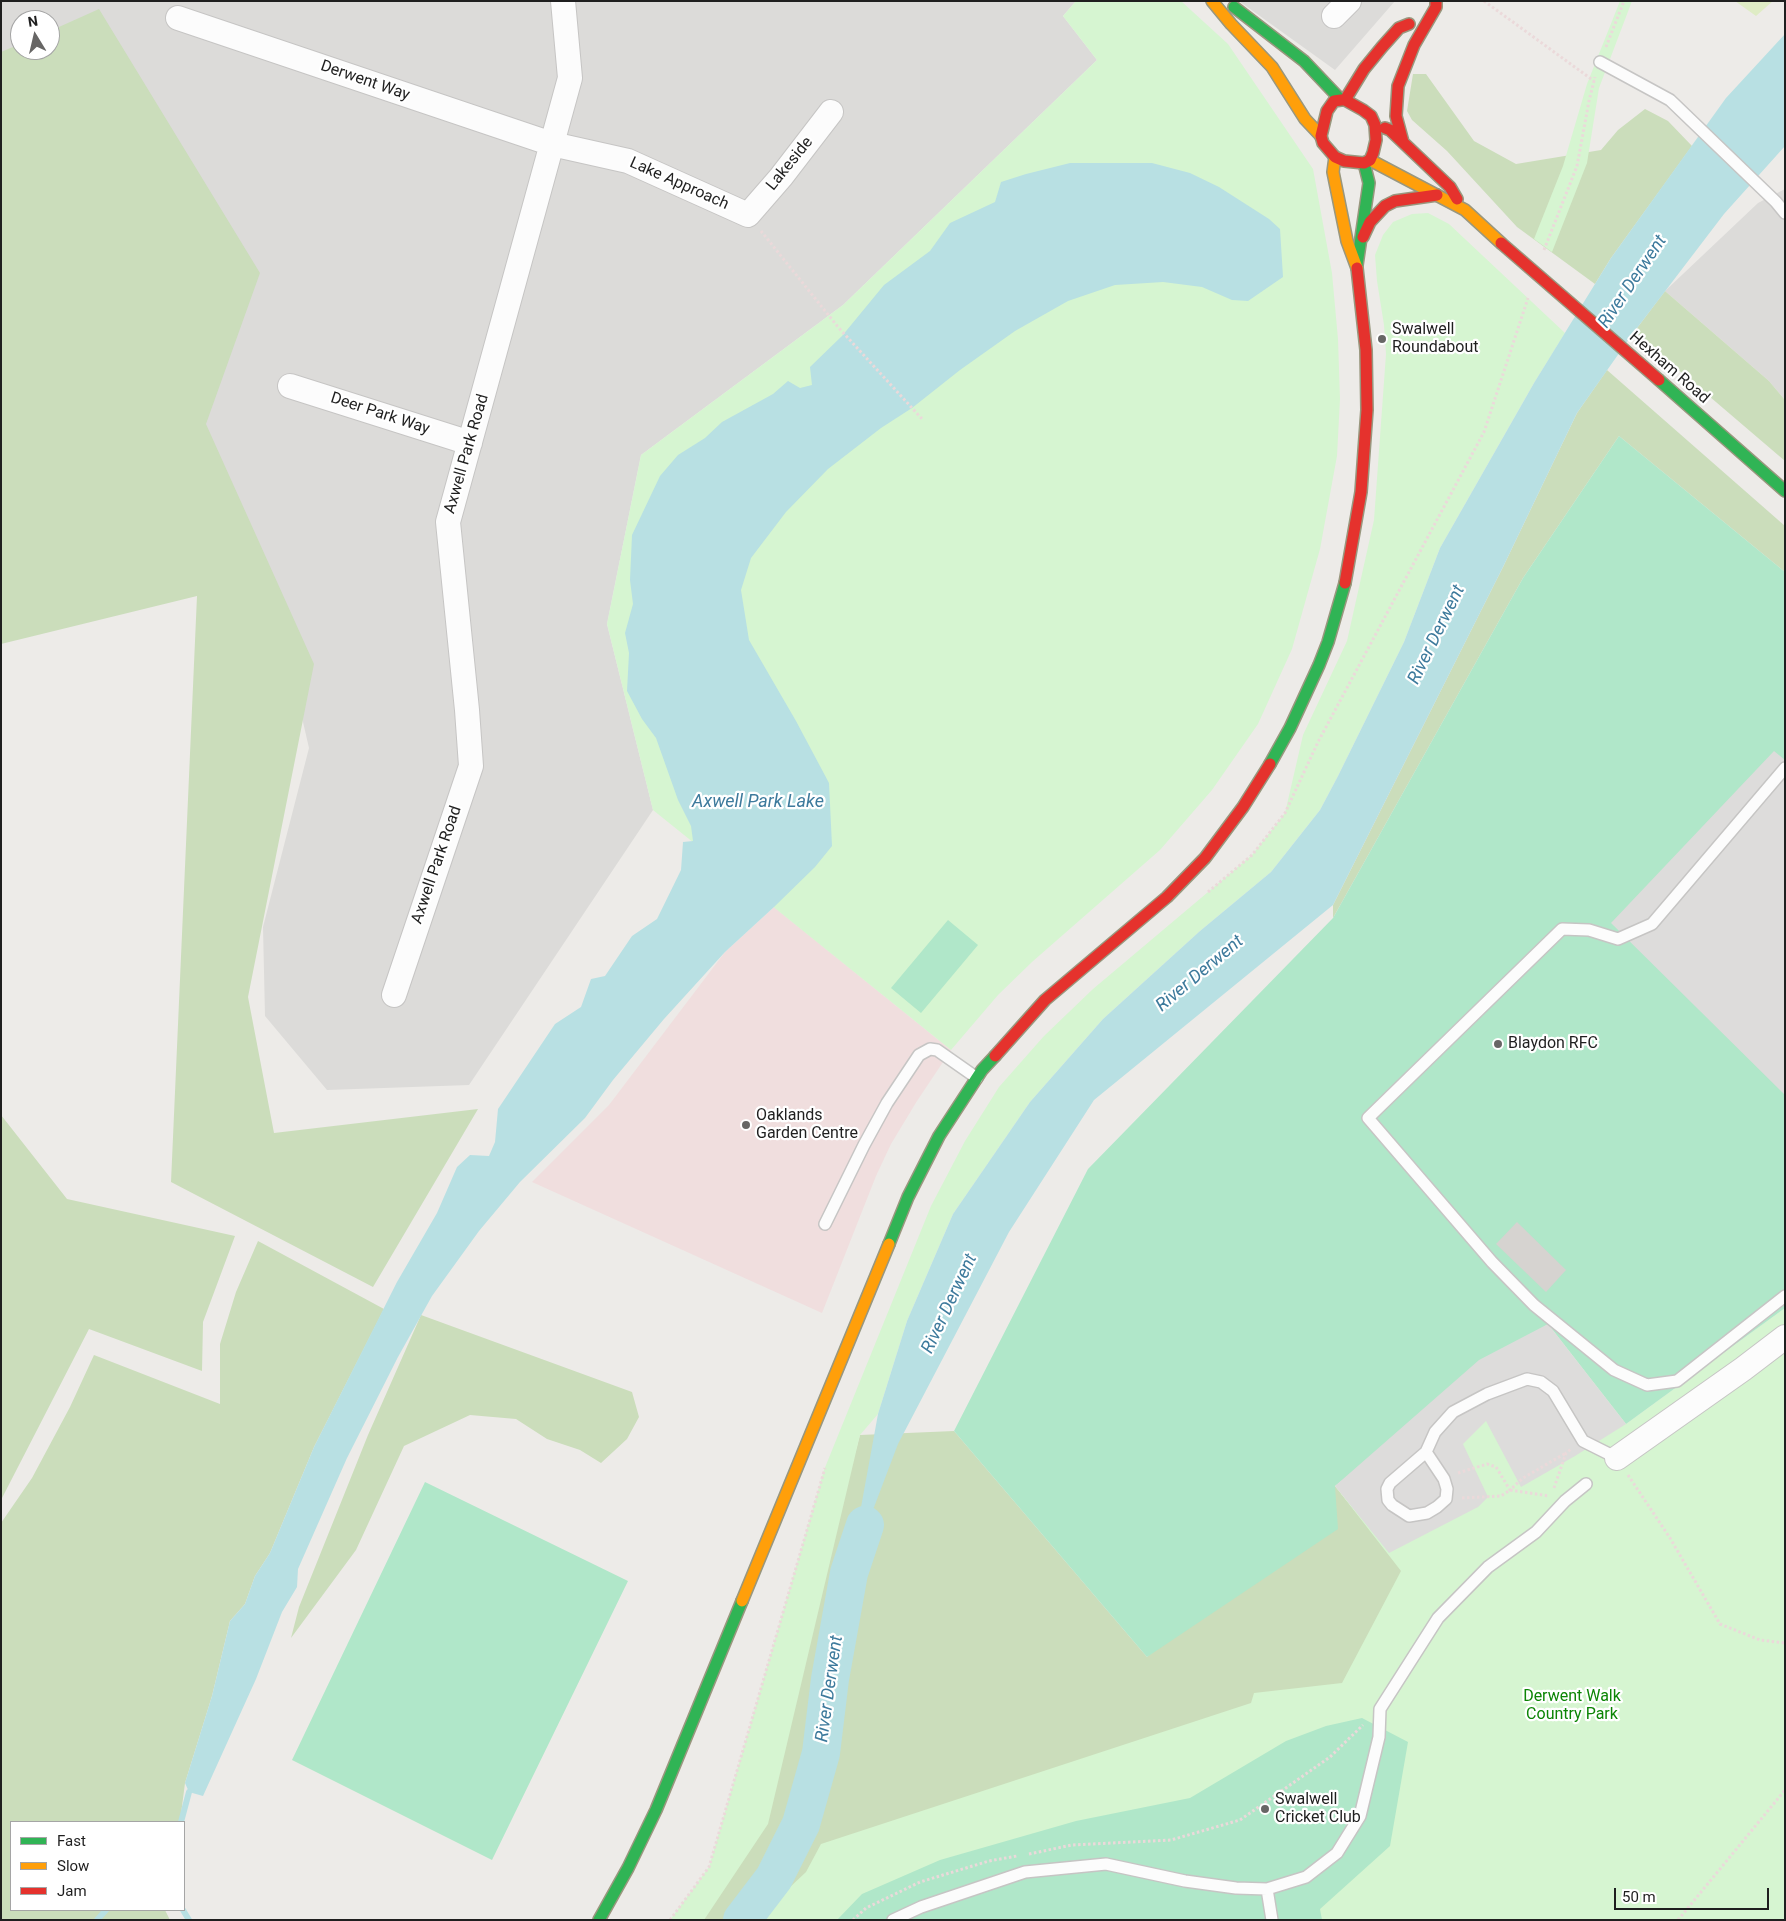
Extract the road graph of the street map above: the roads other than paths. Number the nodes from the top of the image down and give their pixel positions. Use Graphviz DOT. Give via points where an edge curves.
graph roads {
  1 [pos="563,1"];
  2 [pos="1212,1"];
  3 [pos="1221,1"];
  4 [pos="1436,1"];
  5 [pos="178,18"];
  6 [pos="1404,39"];
  7 [pos="1304,61"];
  8 [pos="1600,62"];
  9 [pos="1328,69"];
  10 [pos="1348,72"];
  11 [pos="1362,73"];
  12 [pos="1343,100"];
  13 [pos="1375,105"];
  14 [pos="832,112"];
  15 [pos="1373,121"];
  16 [pos="1321,136"];
  17 [pos="1403,142"];
  18 [pos="552,144"];
  19 [pos="1335,157"];
  20 [pos="1367,161"];
  21 [pos="1437,195"];
  22 [pos="1465,210"];
  23 [pos="1785,213"];
  24 [pos="748,215"];
  25 [pos="1363,237"];
  26 [pos="1357,268"];
  27 [pos="290,386"];
  28 [pos="470,443"];
  29 [pos="1785,491"];
  30 [pos="1785,768"];
  31 [pos="394,995"];
  32 [pos="976,1078"];
  33 [pos="825,1224"];
  34 [pos="1785,1296"];
  35 [pos="1785,1337"];
  36 [pos="1426,1452"];
  37 [pos="1617,1458"];
  38 [pos="1586,1484"];
  39 [pos="1267,1889"];
  40 [pos="600,1920"];
  41 [pos="893,1920"];
  42 [pos="1272,1920"];
  1 -- 18 [label="street, Axwell Park Road" via="570,78"];
  2 -- 16 [label="main road" via="1272,67 1305,119"];
  3 -- 7 [label="main road" via="1248,17"];
  4 -- 17 [label="main road" via="1398,86 1396,116"];
  5 -- 18 [label="street, Derwent Way"];
  6 -- 11 [label="main road" via="1412,20 1399,28"];
  7 -- 9 [label="main road"];
  7 -- 12 [label="main road"];
  8 -- 23 [label="lane" via="1670,100"];
  10 -- 11 [label="main road"];
  11 -- 12 [label="main road"];
  12 -- 15 [label="main road"];
  12 -- 16 [label="main road" via="1330,105"];
  13 -- 15 [label="main road"];
  14 -- 24 [label="street, Lakeside"];
  15 -- 17 [label="main road, Hexham Road"];
  15 -- 20 [label="main road" via="1376,140"];
  16 -- 19 [label="main road"];
  17 -- 22 [label="main road, Hexham Road" via="1450,187"];
  18 -- 24 [label="street, Lake Approach" via="628,161"];
  18 -- 28 [label="street, Axwell Park Road"];
  19 -- 20 [label="main road" via="1344,161"];
  19 -- 26 [label="main road" via="1333,172 1347,240"];
  20 -- 21 [label="main road, Hexham Road"];
  20 -- 25 [label="main road" via="1370,183"];
  21 -- 22 [label="main road, Hexham Road"];
  21 -- 25 [label="main road" via="1396,201 1385,206 1370,222"];
  22 -- 29 [label="main road, Hexham Road, bridge"];
  25 -- 26 [label="main road"];
  26 -- 32 [label="main road" via="1367,382 1362,484 1348,572 1328,642 1307,693 1260,781 1205,858 1167,897 1045,1000"];
  27 -- 28 [label="street, Deer Park Way"];
  28 -- 31 [label="street, Axwell Park Road" via="448,522 471,766"];
  30 -- 34 [label="lane" via="1652,924 1618,939 1588,930 1562,929 1368,1118 1492,1262 1534,1304 1614,1370 1647,1386 1677,1381"];
  32 -- 33 [label="lane" via="936,1050 930,1049 919,1055 868,1137"];
  32 -- 40 [label="main road" via="939,1136 908,1197 656,1810"];
  35 -- 37 [label="street"];
  36 -- 36 [label="lane" via="1387,1489 1392,1505 1409,1516 1418,1516 1446,1499 1444,1479"];
  36 -- 37 [label="lane" via="1435,1432 1453,1412 1487,1394 1527,1379 1541,1382 1552,1391 1583,1441"];
  38 -- 39 [label="lane" via="1536,1532 1488,1567 1438,1618 1380,1709 1379,1737 1360,1816 1342,1846 1306,1878"];
  39 -- 41 [label="lane" via="1185,1881 1106,1864 1025,1872 920,1907"];
  39 -- 42 [label="lane"];
}
